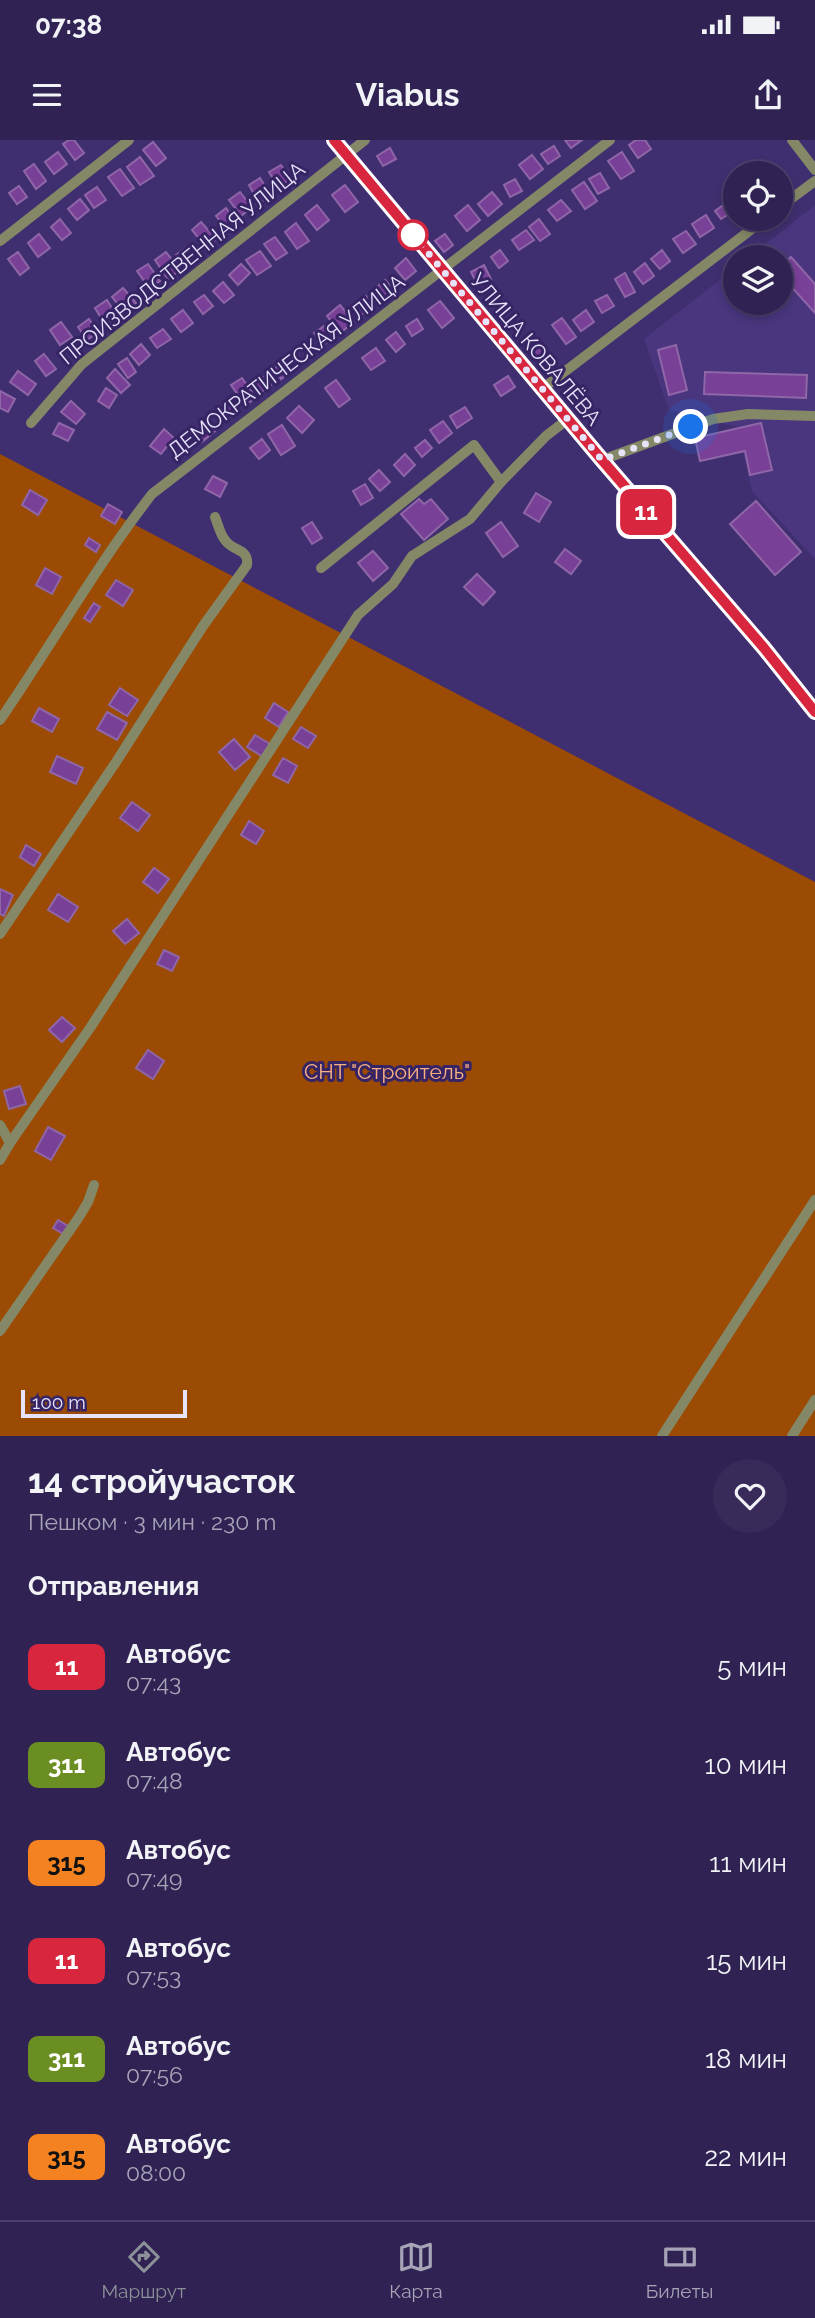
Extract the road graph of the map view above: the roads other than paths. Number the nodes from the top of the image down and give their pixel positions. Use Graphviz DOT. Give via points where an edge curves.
graph roads {
  1 [pos="129,140"];
  2 [pos="334,140"];
  3 [pos="365,140"];
  4 [pos="610,140"];
  5 [pos="792,140"];
  6 [pos="346,155"];
  7 [pos="815,170"];
  8 [pos="815,181"];
  9 [pos="793,197"];
  10 [pos="749,231"];
  11 [pos="0,241"];
  12 [pos="443,270"];
  13 [pos="542,389"];
  14 [pos="815,416"];
  15 [pos="568,419"];
  16 [pos="31,423"];
  17 [pos="602,460"];
  18 [pos="500,482"];
  19 [pos="215,517"];
  20 [pos="321,568"];
  21 [pos="815,712"];
  22 [pos="0,720"];
  23 [pos="0,934"];
  24 [pos="0,1125"];
  25 [pos="5,1145"];
  26 [pos="0,1160"];
  27 [pos="94,1185"];
  28 [pos="815,1200"];
  29 [pos="0,1331"];
  30 [pos="815,1400"];
  31 [pos="662,1436"];
  32 [pos="792,1436"];
  1 -- 11 [label="street"];
  2 -- 6 [label="street, УЛИЦА КОВАЛЁВА"];
  3 -- 6 [label="street, ПРОИЗВОДСТВЕННАЯ УЛИЦА"];
  4 -- 12 [label="street, ДЕМОКРАТИЧЕСКАЯ УЛИЦА"];
  5 -- 7 [label="street"];
  6 -- 12 [label="street, УЛИЦА КОВАЛЁВА"];
  6 -- 16 [label="street, ПРОИЗВОДСТВЕННАЯ УЛИЦА" via="82,364"];
  8 -- 9 [label="street"];
  10 -- 13 [label="street"];
  12 -- 13 [label="street, УЛИЦА КОВАЛЁВА"];
  12 -- 22 [label="street, ДЕМОКРАТИЧЕСКАЯ УЛИЦА" via="152,494 121,533"];
  13 -- 15 [label="street, УЛИЦА КОВАЛЁВА"];
  14 -- 17 [label="street" via="748,414 713,419"];
  15 -- 17 [label="street, УЛИЦА КОВАЛЁВА"];
  15 -- 18 [label="street"];
  17 -- 21 [label="street, УЛИЦА КОВАЛЁВА"];
  18 -- 20 [label="street" via="474,445"];
  18 -- 25 [label="street" via="470,519 412,556 393,584 358,615 90,1028"];
  19 -- 23 [label="street" via="225,541 245,553 247,565"];
  24 -- 25 [label="street"];
  25 -- 26 [label="street"];
  27 -- 29 [label="street" via="79,1217"];
  28 -- 31 [label="street"];
  30 -- 32 [label="street"];
}
